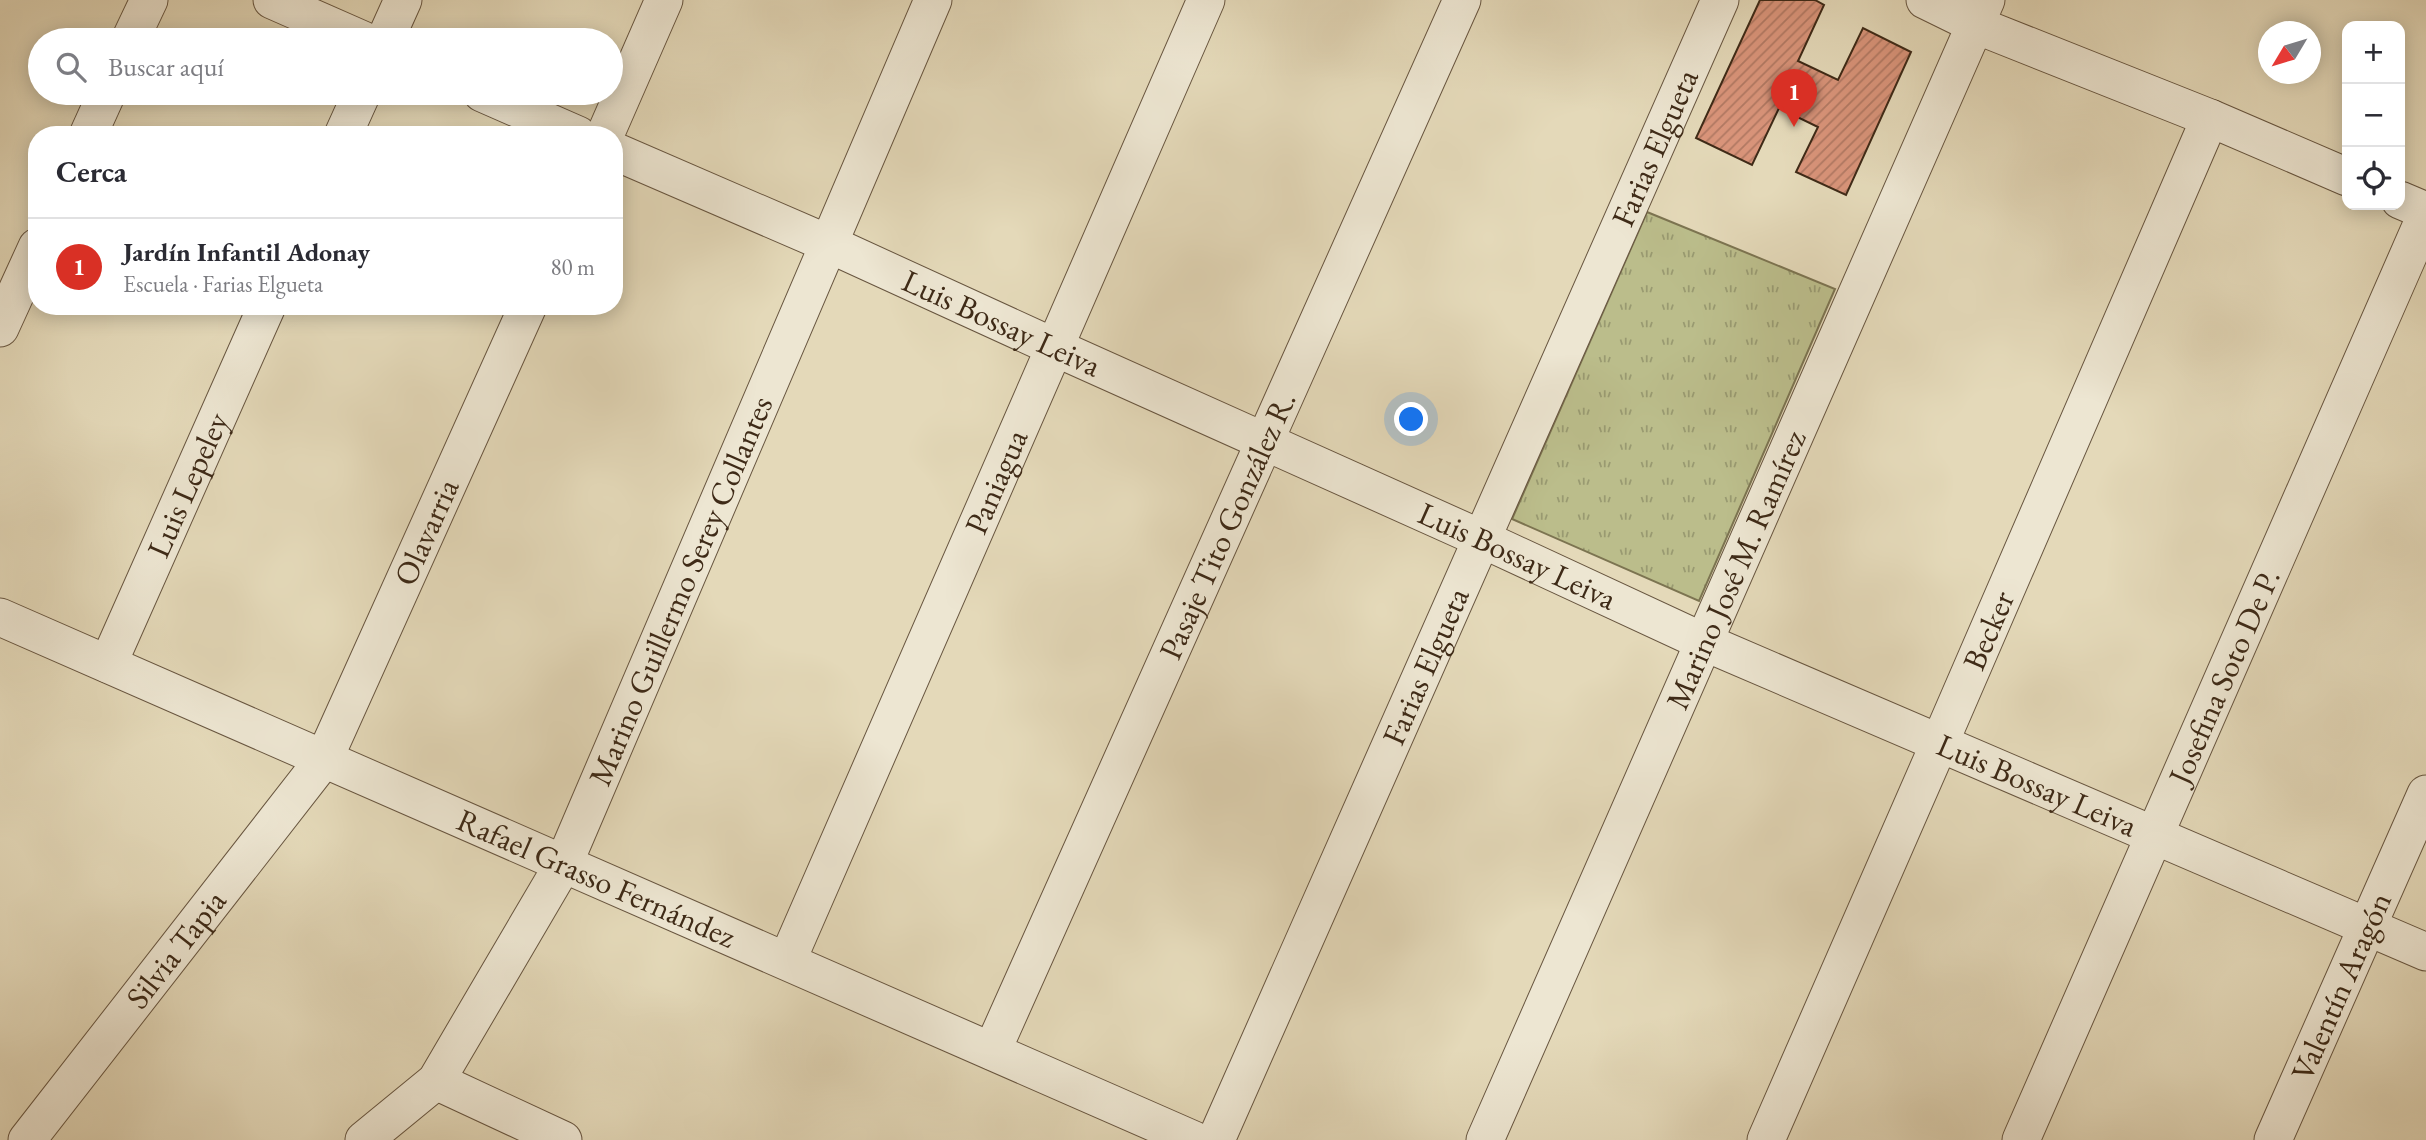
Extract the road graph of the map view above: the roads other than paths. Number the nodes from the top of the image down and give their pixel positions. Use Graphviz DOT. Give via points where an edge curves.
graph roads {
  1 [pos="149,0"];
  2 [pos="272,0"];
  3 [pos="403,0"];
  4 [pos="664,0"];
  5 [pos="933,0"];
  6 [pos="1206,0"];
  7 [pos="1462,0"];
  8 [pos="1720,0"];
  9 [pos="1925,0"];
  10 [pos="1981,12"];
  11 [pos="136,28"];
  12 [pos="336,28"];
  13 [pos="391,28"];
  14 [pos="623,95"];
  15 [pos="102,105"];
  16 [pos="357,105"];
  17 [pos="509,105"];
  18 [pos="619,105"];
  19 [pos="2210,118"];
  20 [pos="92,126"];
  21 [pos="347,126"];
  22 [pos="557,126"];
  23 [pos="610,126"];
  24 [pos="623,155"];
  25 [pos="2342,175"];
  26 [pos="2405,202"];
  27 [pos="2426,213"];
  28 [pos="829,244"];
  29 [pos="28,267"];
  30 [pos="263,315"];
  31 [pos="524,315"];
  32 [pos="0,328"];
  33 [pos="1054,347"];
  34 [pos="1265,440"];
  35 [pos="1482,539"];
  36 [pos="0,617"];
  37 [pos="1704,642"];
  38 [pos="108,664"];
  39 [pos="1941,743"];
  40 [pos="324,759"];
  41 [pos="2426,794"];
  42 [pos="2155,835"];
  43 [pos="565,863"];
  44 [pos="2367,927"];
  45 [pos="2426,952"];
  46 [pos="786,961"];
  47 [pos="992,1051"];
  48 [pos="436,1080"];
  49 [pos="27,1140"];
  50 [pos="364,1140"];
  51 [pos="563,1140"];
  52 [pos="1194,1140"];
  53 [pos="1216,1140"];
  54 [pos="1485,1140"];
  55 [pos="1766,1140"];
  56 [pos="2021,1140"];
  57 [pos="2273,1140"];
  1 -- 11 [label="street"];
  2 -- 12 [label="street"];
  3 -- 13 [label="street"];
  4 -- 14 [label="street"];
  5 -- 28 [label="street, Marino Guillermo Serey Collantes"];
  6 -- 33 [label="street, Paniagua"];
  7 -- 34 [label="street, Pasaje Tito González R."];
  8 -- 35 [label="street, Farias Elgueta"];
  9 -- 10 [label="street"];
  10 -- 19 [label="street"];
  10 -- 37 [label="street, Marino José M. Ramírez"];
  15 -- 20 [label="street"];
  16 -- 21 [label="street"];
  17 -- 22 [label="street"];
  18 -- 23 [label="street"];
  19 -- 25 [label="street"];
  19 -- 39 [label="street, Becker"];
  24 -- 28 [label="street, Luis Bossay Leiva"];
  26 -- 27 [label="street"];
  27 -- 42 [label="street, Josefina Soto De P."];
  28 -- 33 [label="street, Luis Bossay Leiva"];
  28 -- 43 [label="street, Marino Guillermo Serey Collantes"];
  29 -- 32 [label="street"];
  30 -- 38 [label="street, Luis Lepeley"];
  31 -- 40 [label="street, Olavarria"];
  33 -- 34 [label="street, Luis Bossay Leiva"];
  33 -- 46 [label="street, Paniagua"];
  34 -- 35 [label="street, Luis Bossay Leiva"];
  34 -- 47 [label="street, Pasaje Tito González R."];
  35 -- 37 [label="street, Luis Bossay Leiva"];
  35 -- 53 [label="street, Farias Elgueta"];
  36 -- 38 [label="street, Rafael Grasso Fernández"];
  37 -- 39 [label="street, Luis Bossay Leiva"];
  37 -- 54 [label="street, Marino José M. Ramírez"];
  38 -- 40 [label="street, Rafael Grasso Fernández"];
  39 -- 42 [label="street, Luis Bossay Leiva"];
  39 -- 55 [label="street, Becker"];
  40 -- 43 [label="street, Rafael Grasso Fernández"];
  40 -- 49 [label="street, Silvia Tapia"];
  41 -- 44 [label="street, Valentín Aragón"];
  42 -- 44 [label="street, Luis Bossay Leiva"];
  42 -- 56 [label="street, Josefina Soto De P."];
  43 -- 46 [label="street, Rafael Grasso Fernández"];
  43 -- 48 [label="street, Marino Guillermo Serey Collantes"];
  44 -- 45 [label="street, Luis Bossay Leiva"];
  44 -- 57 [label="street, Valentín Aragón"];
  46 -- 47 [label="street, Rafael Grasso Fernández"];
  47 -- 52 [label="street, Rafael Grasso Fernández"];
  48 -- 50 [label="street, Marino Guillermo Serey Collantes"];
  48 -- 51 [label="street"];
}
